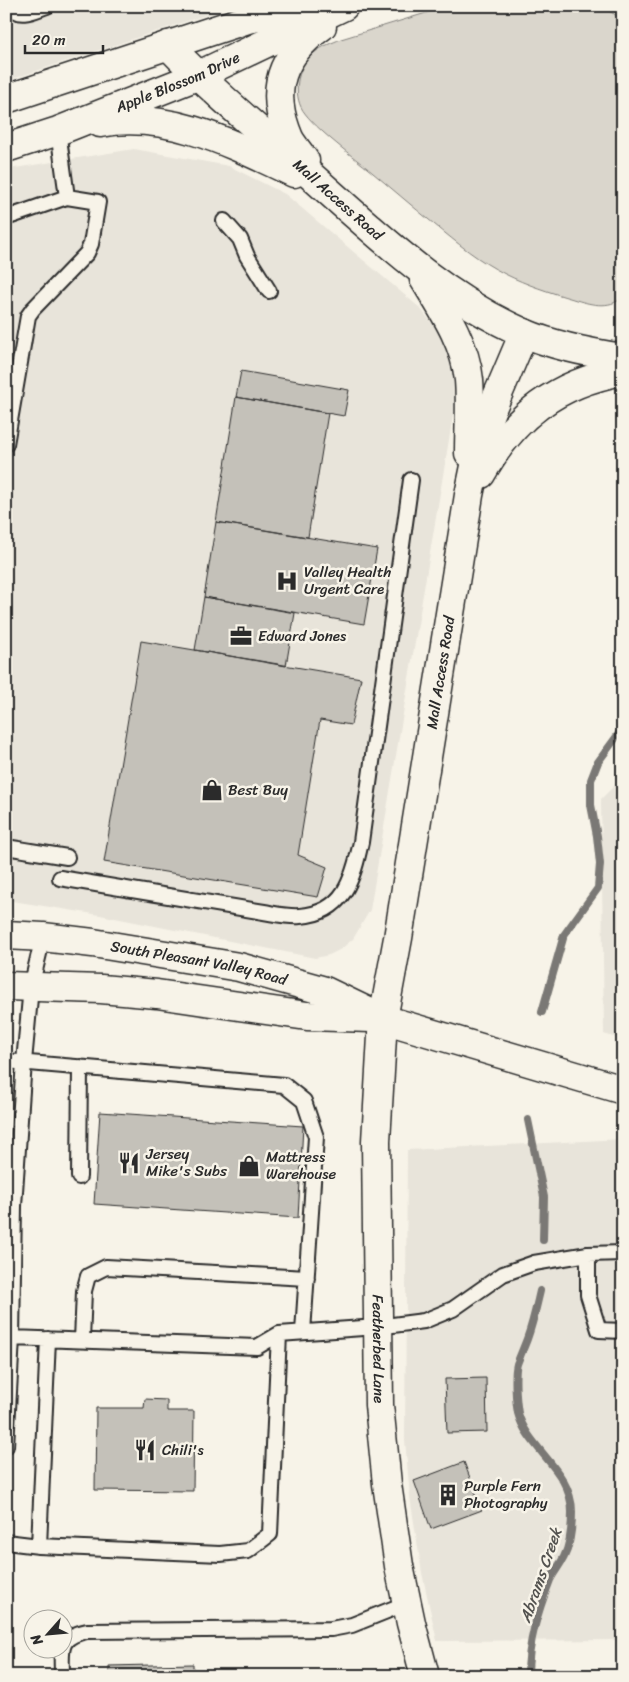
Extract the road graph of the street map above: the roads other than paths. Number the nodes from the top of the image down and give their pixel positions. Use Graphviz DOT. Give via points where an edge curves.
graph roads {
  1 [pos="10,6"];
  2 [pos="47,6"];
  3 [pos="319,6"];
  4 [pos="346,6"];
  5 [pos="168,46"];
  6 [pos="197,76"];
  7 [pos="6,99"];
  8 [pos="58,131"];
  9 [pos="6,148"];
  10 [pos="323,186"];
  11 [pos="68,197"];
  12 [pos="6,218"];
  13 [pos="224,221"];
  14 [pos="416,266"];
  15 [pos="269,291"];
  16 [pos="524,333"];
  17 [pos="623,358"];
  18 [pos="623,371"];
  19 [pos="6,444"];
  20 [pos="411,480"];
  21 [pos="469,495"];
  22 [pos="6,847"];
  23 [pos="66,857"];
  24 [pos="60,878"];
  25 [pos="6,935"];
  26 [pos="44,937"];
  27 [pos="18,987"];
  28 [pos="383,1019"];
  29 [pos="6,1061"];
  30 [pos="24,1062"];
  31 [pos="80,1067"];
  32 [pos="623,1090"];
  33 [pos="78,1177"];
  34 [pos="623,1253"];
  35 [pos="588,1254"];
  36 [pos="9,1267"];
  37 [pos="306,1278"];
  38 [pos="378,1327"];
  39 [pos="623,1331"];
  40 [pos="303,1332"];
  41 [pos="279,1334"];
  42 [pos="12,1338"];
  43 [pos="48,1339"];
  44 [pos="82,1340"];
  45 [pos="6,1446"];
  46 [pos="6,1542"];
  47 [pos="39,1546"];
  48 [pos="406,1603"];
  49 [pos="62,1676"];
  50 [pos="425,1676"];
  1 -- 2 [label="lane" via="15,12 26,13"];
  3 -- 5 [label="street" via="248,19"];
  4 -- 6 [label="street, Apple Blossom Drive"];
  4 -- 10 [label="street" via="305,38 290,57 281,74 278,95 290,139"];
  5 -- 6 [label="street, Mall Access Road"];
  5 -- 7 [label="street"];
  6 -- 8 [label="street, Apple Blossom Drive"];
  6 -- 10 [label="street, Mall Access Road"];
  8 -- 9 [label="street, Apple Blossom Drive"];
  8 -- 10 [label="street" via="120,119 151,120 241,148"];
  8 -- 11 [label="lane"];
  10 -- 14 [label="street, Mall Access Road"];
  11 -- 12 [label="lane"];
  11 -- 19 [label="lane" via="98,202 91,244 87,253 28,316"];
  13 -- 15 [label="lane" via="240,240"];
  14 -- 16 [label="street, Mall Access Road" via="471,305"];
  14 -- 21 [label="street" via="447,316 464,358 469,380"];
  16 -- 17 [label="street, Mall Access Road"];
  16 -- 21 [label="street, Mall Access Road" via="490,413"];
  18 -- 21 [label="street" via="573,385 533,410 495,450"];
  20 -- 24 [label="lane" via="361,842 355,870 337,902 326,910 299,917"];
  21 -- 28 [label="street, Mall Access Road"];
  22 -- 23 [label="lane"];
  25 -- 26 [label="street, South Pleasant Valley Road"];
  26 -- 27 [label="lane"];
  26 -- 28 [label="street, South Pleasant Valley Road" via="239,967 325,991"];
  27 -- 28 [label="street, South Pleasant Valley Road" via="101,989 307,1016"];
  27 -- 30 [label="lane"];
  28 -- 32 [label="street, South Pleasant Valley Road"];
  28 -- 38 [label="street, Featherbed Lane" via="376,1141"];
  29 -- 30 [label="lane"];
  30 -- 31 [label="lane"];
  30 -- 36 [label="lane"];
  31 -- 33 [label="lane"];
  31 -- 37 [label="lane" via="284,1085 304,1101 316,1137"];
  34 -- 35 [label="lane"];
  35 -- 38 [label="lane" via="534,1263 503,1274 436,1317"];
  35 -- 39 [label="lane" via="588,1295 599,1330"];
  36 -- 42 [label="lane"];
  37 -- 40 [label="lane"];
  37 -- 44 [label="lane" via="106,1267 88,1276 84,1291"];
  38 -- 40 [label="lane"];
  38 -- 48 [label="street, Featherbed Lane" via="386,1484"];
  40 -- 41 [label="lane"];
  41 -- 44 [label="lane" via="257,1347"];
  41 -- 47 [label="lane" via="270,1534 248,1550 220,1554"];
  42 -- 43 [label="lane"];
  42 -- 45 [label="lane"];
  43 -- 44 [label="lane"];
  43 -- 47 [label="lane"];
  46 -- 47 [label="lane"];
  48 -- 49 [label="lane" via="352,1625 331,1629 76,1633 65,1640 63,1646"];
  48 -- 50 [label="street, Featherbed Lane"];
}
